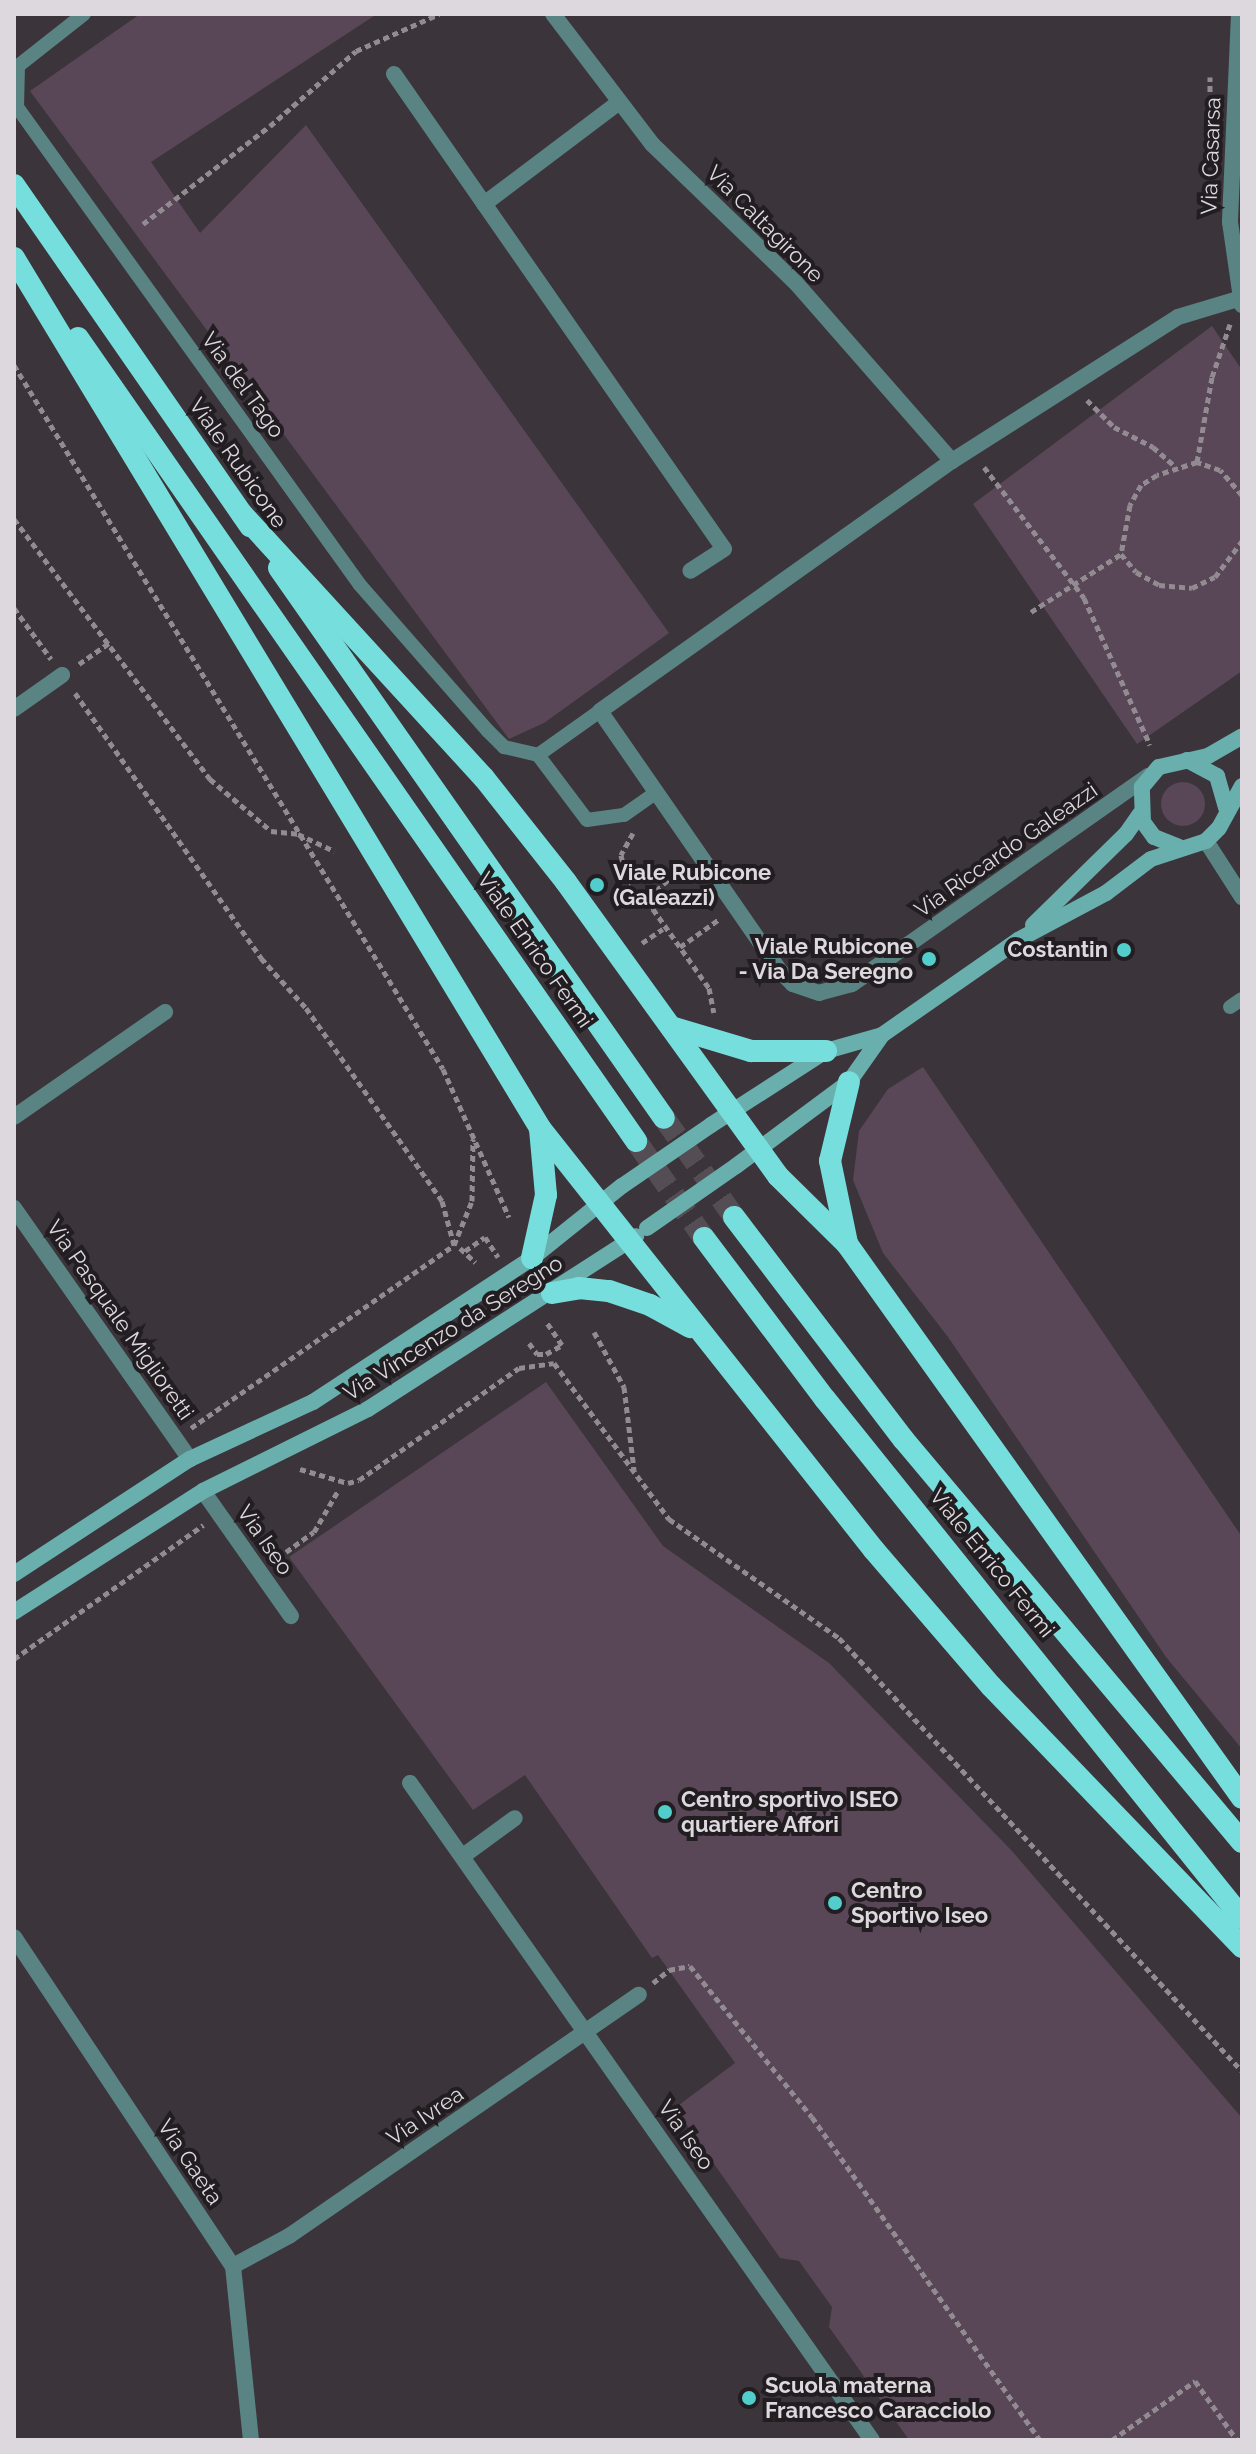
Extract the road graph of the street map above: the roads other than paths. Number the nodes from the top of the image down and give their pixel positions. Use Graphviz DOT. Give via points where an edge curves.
graph roads {
  1 [pos="84,14"];
  2 [pos="553,14"];
  3 [pos="1239,14"];
  4 [pos="394,74"];
  5 [pos="618,103"];
  6 [pos="14,185"];
  7 [pos="484,204"];
  8 [pos="14,245"];
  9 [pos="14,258"];
  10 [pos="1240,302"];
  11 [pos="952,461"];
  12 [pos="242,514"];
  13 [pos="690,571"];
  14 [pos="62,675"];
  15 [pos="14,709"];
  16 [pos="600,711"];
  17 [pos="1242,736"];
  18 [pos="538,755"];
  19 [pos="1185,760"];
  20 [pos="419,770"];
  21 [pos="1152,772"];
  22 [pos="1242,786"];
  23 [pos="656,793"];
  24 [pos="1226,811"];
  25 [pos="1140,814"];
  26 [pos="1206,841"];
  27 [pos="1179,847"];
  28 [pos="1242,897"];
  29 [pos="1018,940"];
  30 [pos="165,1012"];
  31 [pos="670,1027"];
  32 [pos="882,1035"];
  33 [pos="826,1051"];
  34 [pos="849,1082"];
  35 [pos="731,1111"];
  36 [pos="14,1117"];
  37 [pos="664,1118"];
  38 [pos="540,1128"];
  39 [pos="636,1141"];
  40 [pos="759,1150"];
  41 [pos="600,1203"];
  42 [pos="14,1208"];
  43 [pos="734,1217"];
  44 [pos="638,1234"];
  45 [pos="704,1238"];
  46 [pos="847,1244"];
  47 [pos="532,1258"];
  48 [pos="552,1293"];
  49 [pos="696,1330"];
  50 [pos="190,1459"];
  51 [pos="203,1491"];
  52 [pos="14,1574"];
  53 [pos="14,1612"];
  54 [pos="291,1616"];
  55 [pos="410,1783"];
  56 [pos="1242,1798"];
  57 [pos="515,1818"];
  58 [pos="1242,1842"];
  59 [pos="463,1856"];
  60 [pos="1242,1918"];
  61 [pos="14,1937"];
  62 [pos="1242,1947"];
  63 [pos="639,1995"];
  64 [pos="587,2032"];
  65 [pos="233,2266"];
  66 [pos="251,2440"];
  67 [pos="872,2440"];
  1 -- 18 [label="lane, Via del Tago" via="18,66 17,107 360,585 504,747"];
  2 -- 5 [label="street, Via Caltagirone"];
  3 -- 10 [label="street, Via Casarsa" via="1230,222"];
  4 -- 7 [label="street"];
  5 -- 7 [label="street"];
  5 -- 11 [label="street, Via Caltagirone" via="652,144 796,283"];
  6 -- 12 [label="highway, Viale Rubicone"];
  7 -- 13 [label="street" via="724,549"];
  8 -- 39 [label="highway, Viale Enrico Fermi"];
  9 -- 38 [label="highway"];
  10 -- 11 [label="street" via="1178,317"];
  11 -- 16 [label="street"];
  12 -- 20 [label="highway, Viale Rubicone"];
  12 -- 31 [label="highway" via="484,778"];
  14 -- 15 [label="street"];
  16 -- 18 [label="lane"];
  16 -- 23 [label="street, Via Riccardo Galeazzi"];
  17 -- 19 [label="main road" via="1208,756"];
  18 -- 23 [label="lane" via="587,820 624,815"];
  19 -- 21 [label="main road"];
  19 -- 24 [label="main road" via="1217,776"];
  20 -- 37 [label="highway, Viale Enrico Fermi"];
  21 -- 23 [label="street, Via Riccardo Galeazzi" via="836,991 810,991 786,978"];
  21 -- 25 [label="main road, Via Vincenzo da Seregno" via="1142,787"];
  22 -- 24 [label="main road"];
  24 -- 26 [label="main road"];
  25 -- 27 [label="main road" via="1154,837"];
  25 -- 29 [label="main road, Via Vincenzo da Seregno"];
  26 -- 27 [label="main road, Via Vincenzo da Seregno"];
  26 -- 28 [label="street"];
  27 -- 29 [label="main road, Via Vincenzo da Seregno"];
  29 -- 32 [label="main road, Via Vincenzo da Seregno"];
  30 -- 36 [label="street"];
  31 -- 33 [label="highway" via="751,1051"];
  31 -- 35 [label="highway"];
  32 -- 33 [label="main road, Via Vincenzo da Seregno"];
  32 -- 34 [label="main road, Via Vincenzo da Seregno"];
  33 -- 35 [label="main road, Via Vincenzo da Seregno"];
  34 -- 40 [label="main road, Via Vincenzo da Seregno"];
  34 -- 46 [label="highway" via="830,1161"];
  35 -- 40 [label="highway"];
  35 -- 41 [label="main road, Via Vincenzo da Seregno, bridge"];
  38 -- 41 [label="highway"];
  38 -- 47 [label="highway" via="546,1195"];
  40 -- 44 [label="main road, Via Vincenzo da Seregno, bridge"];
  40 -- 46 [label="highway"];
  41 -- 44 [label="highway"];
  41 -- 47 [label="main road, Via Vincenzo da Seregno"];
  42 -- 50 [label="street, Via Pasquale Miglioretti"];
  43 -- 58 [label="highway, Viale Enrico Fermi" via="904,1440"];
  44 -- 48 [label="main road, Via Vincenzo da Seregno"];
  44 -- 49 [label="highway"];
  45 -- 60 [label="highway, Viale Enrico Fermi" via="825,1399"];
  46 -- 56 [label="highway"];
  47 -- 50 [label="main road, Via Vincenzo da Seregno" via="313,1402"];
  48 -- 49 [label="highway" via="579,1288 609,1291"];
  48 -- 51 [label="main road, Via Vincenzo da Seregno" via="368,1409"];
  49 -- 62 [label="highway" via="991,1686"];
  50 -- 52 [label="main road, Via Vincenzo da Seregno"];
  51 -- 53 [label="main road, Via Vincenzo da Seregno"];
  51 -- 54 [label="street, Via Iseo"];
  55 -- 59 [label="street, Via Iseo"];
  57 -- 59 [label="street"];
  59 -- 64 [label="street, Via Iseo"];
  61 -- 65 [label="street, Via Gaeta"];
  63 -- 64 [label="street, Via Ivrea"];
  64 -- 65 [label="street, Via Ivrea" via="289,2236"];
  64 -- 67 [label="street, Via Iseo"];
  65 -- 66 [label="street, Via Gaeta"];
}
